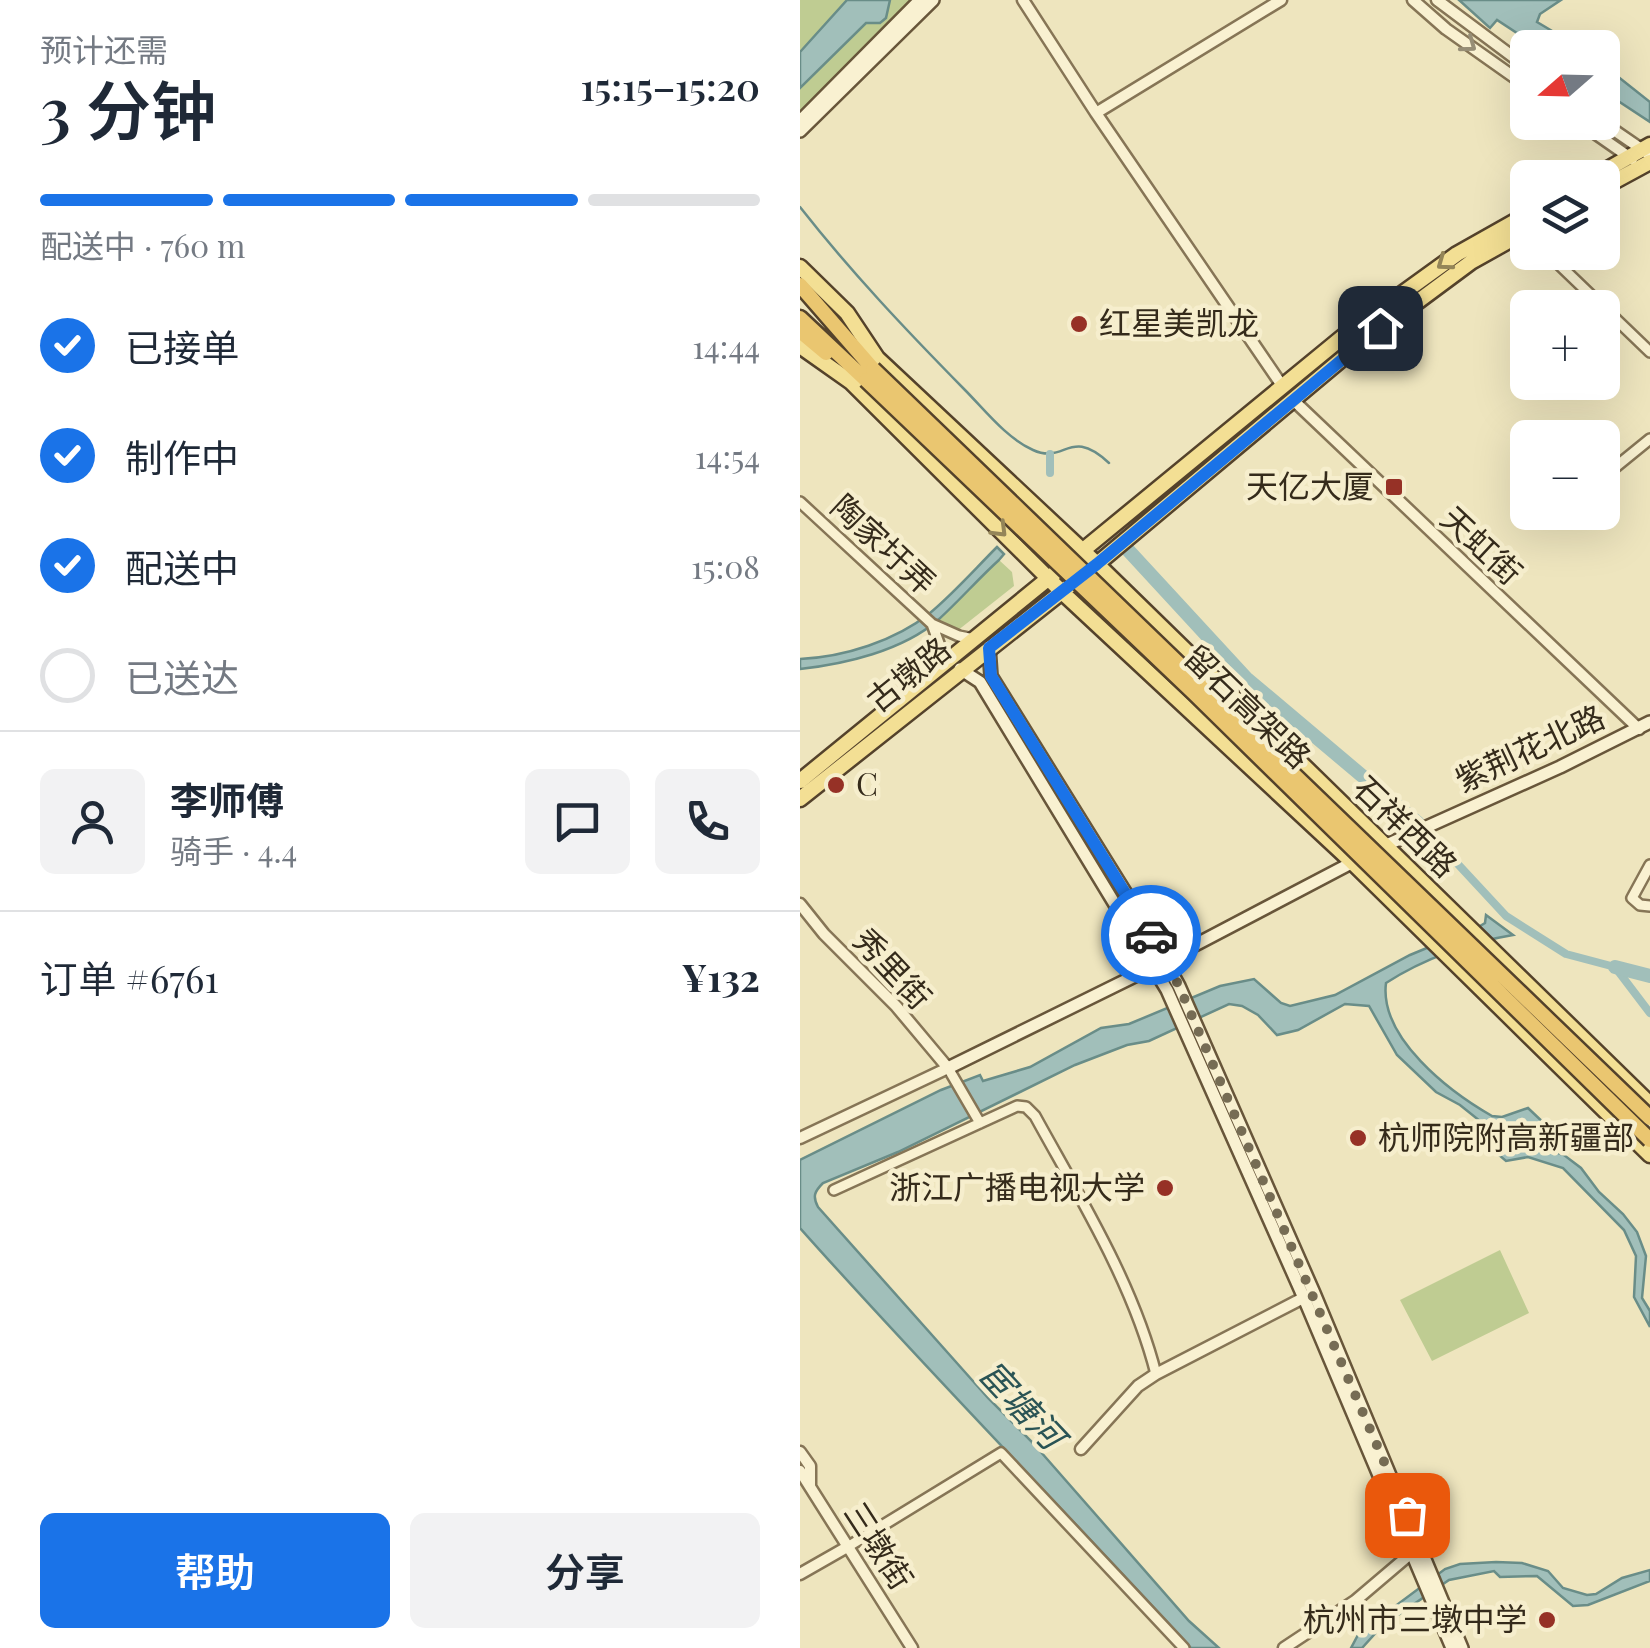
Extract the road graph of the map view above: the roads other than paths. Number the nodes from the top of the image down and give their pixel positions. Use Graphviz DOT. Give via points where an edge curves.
graph roads {
  1 [pos="920,0"];
  2 [pos="933,0"];
  3 [pos="1023,0"];
  4 [pos="1280,0"];
  5 [pos="1413,0"];
  6 [pos="1437,0"];
  7 [pos="1510,55"];
  8 [pos="1510,74"];
  9 [pos="1096,113"];
  10 [pos="800,120"];
  11 [pos="800,131"];
  12 [pos="1620,137"];
  13 [pos="1612,140"];
  14 [pos="1645,158"];
  15 [pos="1620,167"];
  16 [pos="1620,175"];
  17 [pos="1510,224"];
  18 [pos="1510,242"];
  19 [pos="800,267"];
  20 [pos="1565,270"];
  21 [pos="800,282"];
  22 [pos="800,299"];
  23 [pos="800,318"];
  24 [pos="800,331"];
  25 [pos="800,346"];
  26 [pos="1650,352"];
  27 [pos="872,369"];
  28 [pos="1288,393"];
  29 [pos="1650,438"];
  30 [pos="1620,463"];
  31 [pos="800,502"];
  32 [pos="1082,551"];
  33 [pos="1097,564"];
  34 [pos="1049,578"];
  35 [pos="1062,592"];
  36 [pos="932,624"];
  37 [pos="974,639"];
  38 [pos="989,648"];
  39 [pos="960,669"];
  40 [pos="933,672"];
  41 [pos="1644,725"];
  42 [pos="800,781"];
  43 [pos="800,798"];
  44 [pos="1385,845"];
  45 [pos="1352,862"];
  46 [pos="1650,865"];
  47 [pos="800,904"];
  48 [pos="1650,906"];
  49 [pos="1160,963"];
  50 [pos="948,1068"];
  51 [pos="1574,1082"];
  52 [pos="1650,1101"];
  53 [pos="1650,1118"];
  54 [pos="980,1123"];
  55 [pos="800,1138"];
  56 [pos="1650,1140"];
  57 [pos="1650,1155"];
  58 [pos="1650,1165"];
  59 [pos="834,1190"];
  60 [pos="1309,1296"];
  61 [pos="1156,1374"];
  62 [pos="1081,1449"];
  63 [pos="800,1452"];
  64 [pos="800,1472"];
  65 [pos="810,1486"];
  66 [pos="849,1546"];
  67 [pos="1416,1549"];
  68 [pos="800,1574"];
  69 [pos="1436,1597"];
  70 [pos="912,1648"];
  71 [pos="1184,1648"];
  72 [pos="1284,1648"];
  73 [pos="1452,1648"];
  74 [pos="1462,1648"];
  1 -- 10 [label="main road"];
  2 -- 11 [label="main road"];
  3 -- 9 [label="street, 天虹街"];
  4 -- 9 [label="street"];
  5 -- 8 [label="street, one-way"];
  6 -- 7 [label="street"];
  9 -- 28 [label="street, 天虹街"];
  12 -- 14 [label="street"];
  13 -- 14 [label="street"];
  14 -- 15 [label="main road"];
  14 -- 16 [label="main road"];
  17 -- 28 [label="main road, 古墩路, one-way" via="1457,254 1346,336"];
  18 -- 28 [label="main road, 古墩路"];
  19 -- 27 [label="main road, 石祥西路" via="847,313"];
  20 -- 26 [label="street"];
  21 -- 27 [label="highway"];
  22 -- 27 [label="highway, 留石高架路"];
  23 -- 27 [label="highway, 留石高架路"];
  24 -- 27 [label="highway"];
  25 -- 34 [label="main road, 石祥西路, one-way" via="851,382"];
  27 -- 32 [label="main road, 石祥西路"];
  27 -- 53 [label="highway, 留石高架路, bridge"];
  27 -- 56 [label="highway, 留石高架路, bridge"];
  28 -- 32 [label="main road, 古墩路"];
  28 -- 33 [label="main road, 古墩路"];
  28 -- 41 [label="street, 天虹街"];
  29 -- 30 [label="street"];
  31 -- 36 [label="street, 陶家圩弄"];
  32 -- 33 [label="main road, 石祥西路"];
  32 -- 34 [label="main road, 古墩路"];
  33 -- 35 [label="main road, 古墩路"];
  33 -- 44 [label="main road, 石祥西路"];
  34 -- 35 [label="main road, 石祥西路"];
  34 -- 37 [label="main road, 古墩路"];
  35 -- 38 [label="main road, 古墩路"];
  35 -- 45 [label="main road, 石祥西路"];
  36 -- 37 [label="street, 陶家圩弄"];
  36 -- 40 [label="street, 陶家圩弄" via="940,652"];
  37 -- 40 [label="main road, 古墩路"];
  38 -- 39 [label="main road, 古墩路"];
  38 -- 49 [label="main road" via="991,676"];
  39 -- 43 [label="main road, 古墩路"];
  39 -- 49 [label="main road" via="980,682"];
  40 -- 42 [label="main road, 古墩路"];
  41 -- 44 [label="main road, 紫荆花北路"];
  44 -- 45 [label="main road, 紫荆花北路"];
  44 -- 52 [label="main road, 石祥西路"];
  45 -- 49 [label="main road, 紫荆花北路"];
  45 -- 51 [label="main road, 石祥西路"];
  46 -- 48 [label="street" via="1632,898"];
  47 -- 50 [label="street, 秀里街"];
  49 -- 50 [label="main road, 紫荆花北路"];
  49 -- 60 [label="main road"];
  50 -- 54 [label="street"];
  50 -- 55 [label="street"];
  51 -- 57 [label="main road, 石祥西路"];
  51 -- 58 [label="main road, 石祥西路"];
  54 -- 59 [label="street"];
  54 -- 61 [label="street" via="1017,1106 1036,1116 1147,1338"];
  60 -- 61 [label="street"];
  60 -- 67 [label="main road"];
  61 -- 62 [label="street"];
  63 -- 65 [label="street" via="810,1466"];
  64 -- 65 [label="street, 三墩街"];
  65 -- 66 [label="street, 三墩街"];
  66 -- 68 [label="street"];
  66 -- 70 [label="street, 三墩街"];
  66 -- 71 [label="street" via="1001,1453"];
  67 -- 69 [label="main road"];
  67 -- 72 [label="street"];
  69 -- 73 [label="main road"];
  69 -- 74 [label="main road"];
}
